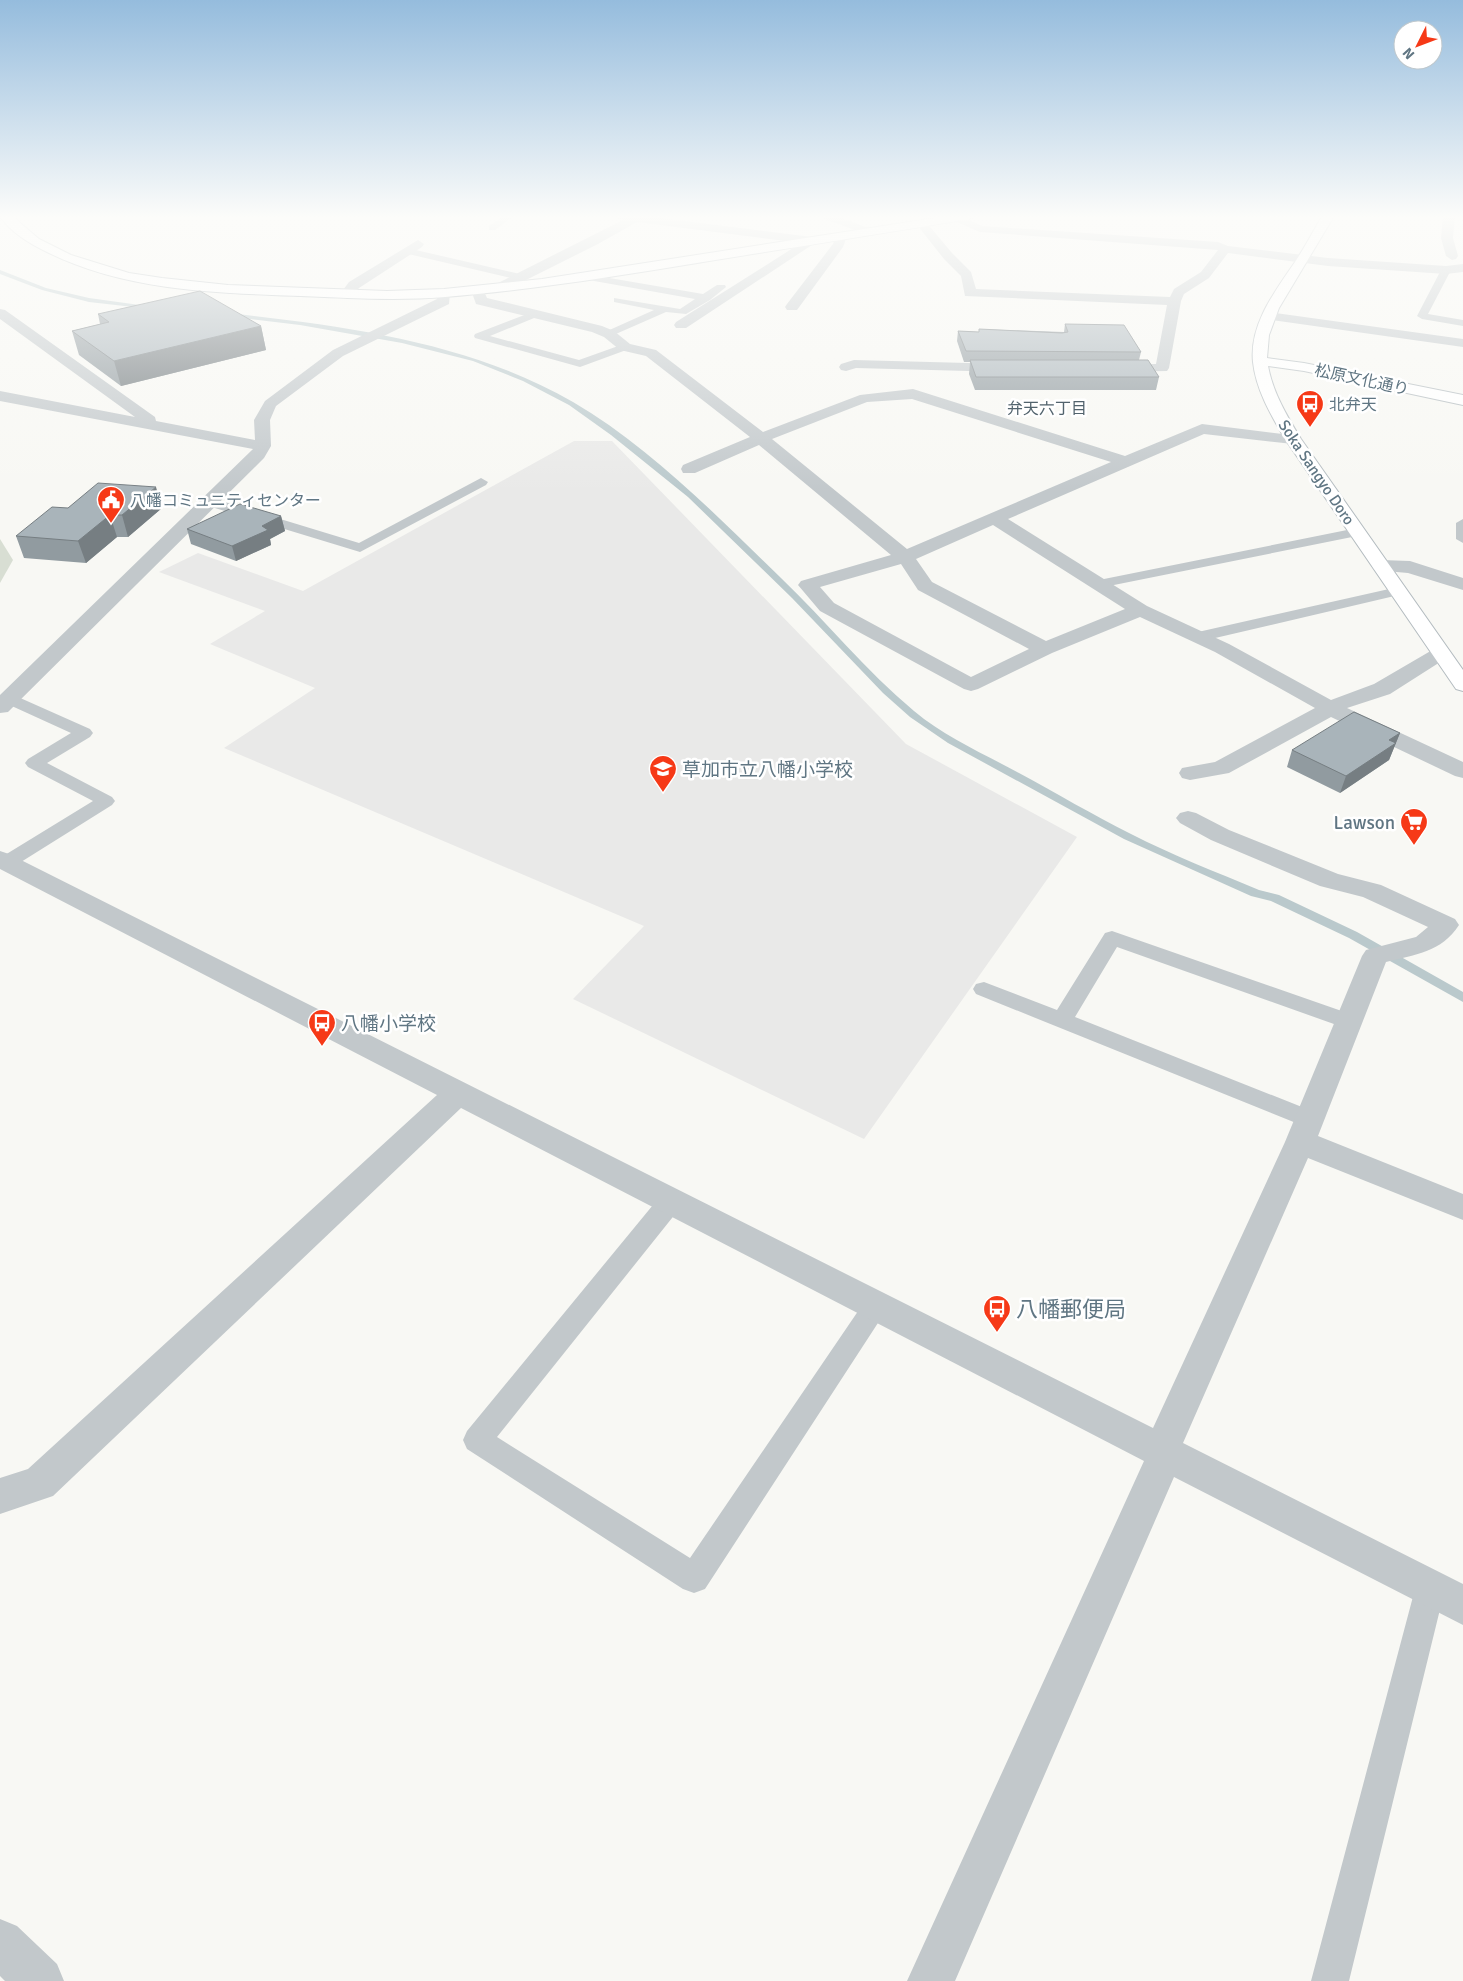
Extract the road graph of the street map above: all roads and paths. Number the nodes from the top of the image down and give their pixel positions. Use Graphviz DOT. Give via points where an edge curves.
graph roads {
  1 [pos="429,308"];
  2 [pos="512,308"];
  3 [pos="688,308"];
  4 [pos="707,308"];
  5 [pos="1173,308"];
  6 [pos="1272,308"];
  7 [pos="1427,308"];
  8 [pos="665,309"];
  9 [pos="0,313"];
  10 [pos="535,314"];
  11 [pos="1269,316"];
  12 [pos="1463,322"];
  13 [pos="681,325"];
  14 [pos="609,334"];
  15 [pos="1463,343"];
  16 [pos="625,347"];
  17 [pos="1260,361"];
  18 [pos="846,367"];
  19 [pos="1016,368"];
  20 [pos="1107,368"];
  21 [pos="0,396"];
  22 [pos="1463,400"];
  23 [pos="156,425"];
  24 [pos="761,438"];
  25 [pos="1293,439"];
  26 [pos="263,446"];
  27 [pos="1127,462"];
  28 [pos="689,468"];
  29 [pos="481,482"];
  30 [pos="210,502"];
  31 [pos="995,519"];
  32 [pos="1463,522"];
  33 [pos="1357,532"];
  34 [pos="1463,539"];
  35 [pos="905,557"];
  36 [pos="1380,566"];
  37 [pos="1099,584"];
  38 [pos="1463,584"];
  39 [pos="1398,592"];
  40 [pos="1140,610"];
  41 [pos="1198,637"];
  42 [pos="1045,650"];
  43 [pos="1441,653"];
  44 [pos="1463,685"];
  45 [pos="4,703"];
  46 [pos="1331,708"];
  47 [pos="1463,771"];
  48 [pos="1190,773"];
  49 [pos="1188,818"];
  50 [pos="3,861"];
  51 [pos="984,989"];
  52 [pos="1062,1021"];
  53 [pos="1348,1021"];
  54 [pos="458,1093"];
  55 [pos="1304,1130"];
  56 [pos="671,1202"];
  57 [pos="1463,1207"];
  58 [pos="876,1306"];
  59 [pos="1164,1453"];
  60 [pos="0,1496"];
  61 [pos="1430,1589"];
  62 [pos="1463,1605"];
  63 [pos="0,1943"];
  64 [pos="40,1981"];
  65 [pos="931,1981"];
  66 [pos="1330,1981"];
  1 -- 26 [label="street" via="338,353 270,404 262,420"];
  2 -- 10 [label="street"];
  3 -- 8 [label="lane" via="682,312"];
  4 -- 13 [label="street"];
  5 -- 20 [label="street" via="1162,368"];
  6 -- 11 [label="street, Soka Sangyo Doro"];
  7 -- 12 [label="lane" via="1422,316"];
  8 -- 14 [label="lane"];
  9 -- 23 [label="street"];
  10 -- 14 [label="street"];
  10 -- 16 [label="lane" via="479,336 580,364"];
  11 -- 15 [label="street"];
  11 -- 17 [label="street, Soka Sangyo Doro" via="1263,332"];
  14 -- 16 [label="street"];
  16 -- 24 [label="street" via="651,353"];
  17 -- 22 [label="street, 松原文化通り"];
  17 -- 25 [label="street, Soka Sangyo Doro" via="1277,412"];
  18 -- 19 [label="street" via="854,364"];
  21 -- 23 [label="street"];
  23 -- 26 [label="street"];
  24 -- 27 [label="street" via="865,398 913,394"];
  24 -- 28 [label="street"];
  24 -- 35 [label="street"];
  25 -- 27 [label="street" via="1202,429"];
  25 -- 33 [label="street, Soka Sangyo Doro"];
  26 -- 30 [label="street" via="258,455"];
  27 -- 31 [label="street"];
  29 -- 30 [label="lane" via="360,548"];
  30 -- 45 [label="street"];
  31 -- 35 [label="street"];
  31 -- 37 [label="street"];
  32 -- 34 [label="lane"];
  33 -- 36 [label="street, Soka Sangyo Doro"];
  33 -- 37 [label="lane"];
  35 -- 42 [label="street" via="925,586"];
  35 -- 42 [label="street" via="808,585 827,606 970,685"];
  36 -- 38 [label="street" via="1410,567"];
  36 -- 39 [label="street, Soka Sangyo Doro"];
  37 -- 40 [label="street"];
  39 -- 41 [label="lane"];
  39 -- 43 [label="street, Soka Sangyo Doro"];
  40 -- 41 [label="street"];
  40 -- 42 [label="street"];
  41 -- 46 [label="street"];
  43 -- 44 [label="street, Soka Sangyo Doro"];
  43 -- 46 [label="street" via="1382,689"];
  45 -- 50 [label="lane" via="84,733 34,763 106,801"];
  46 -- 47 [label="street"];
  46 -- 48 [label="street" via="1221,768"];
  49 -- 53 [label="street" via="1330,880 1372,891 1446,925 1425,943 1375,956"];
  50 -- 54 [label="street"];
  51 -- 52 [label="lane"];
  52 -- 53 [label="lane" via="1112,938"];
  52 -- 55 [label="lane"];
  53 -- 55 [label="street"];
  54 -- 56 [label="street"];
  54 -- 60 [label="street" via="40,1482"];
  55 -- 57 [label="street"];
  55 -- 59 [label="street"];
  56 -- 58 [label="street"];
  56 -- 58 [label="lane" via="476,1440 694,1578"];
  58 -- 59 [label="street"];
  59 -- 61 [label="street"];
  59 -- 65 [label="street"];
  61 -- 62 [label="street"];
  61 -- 66 [label="lane"];
  63 -- 64 [label="street"];
}
